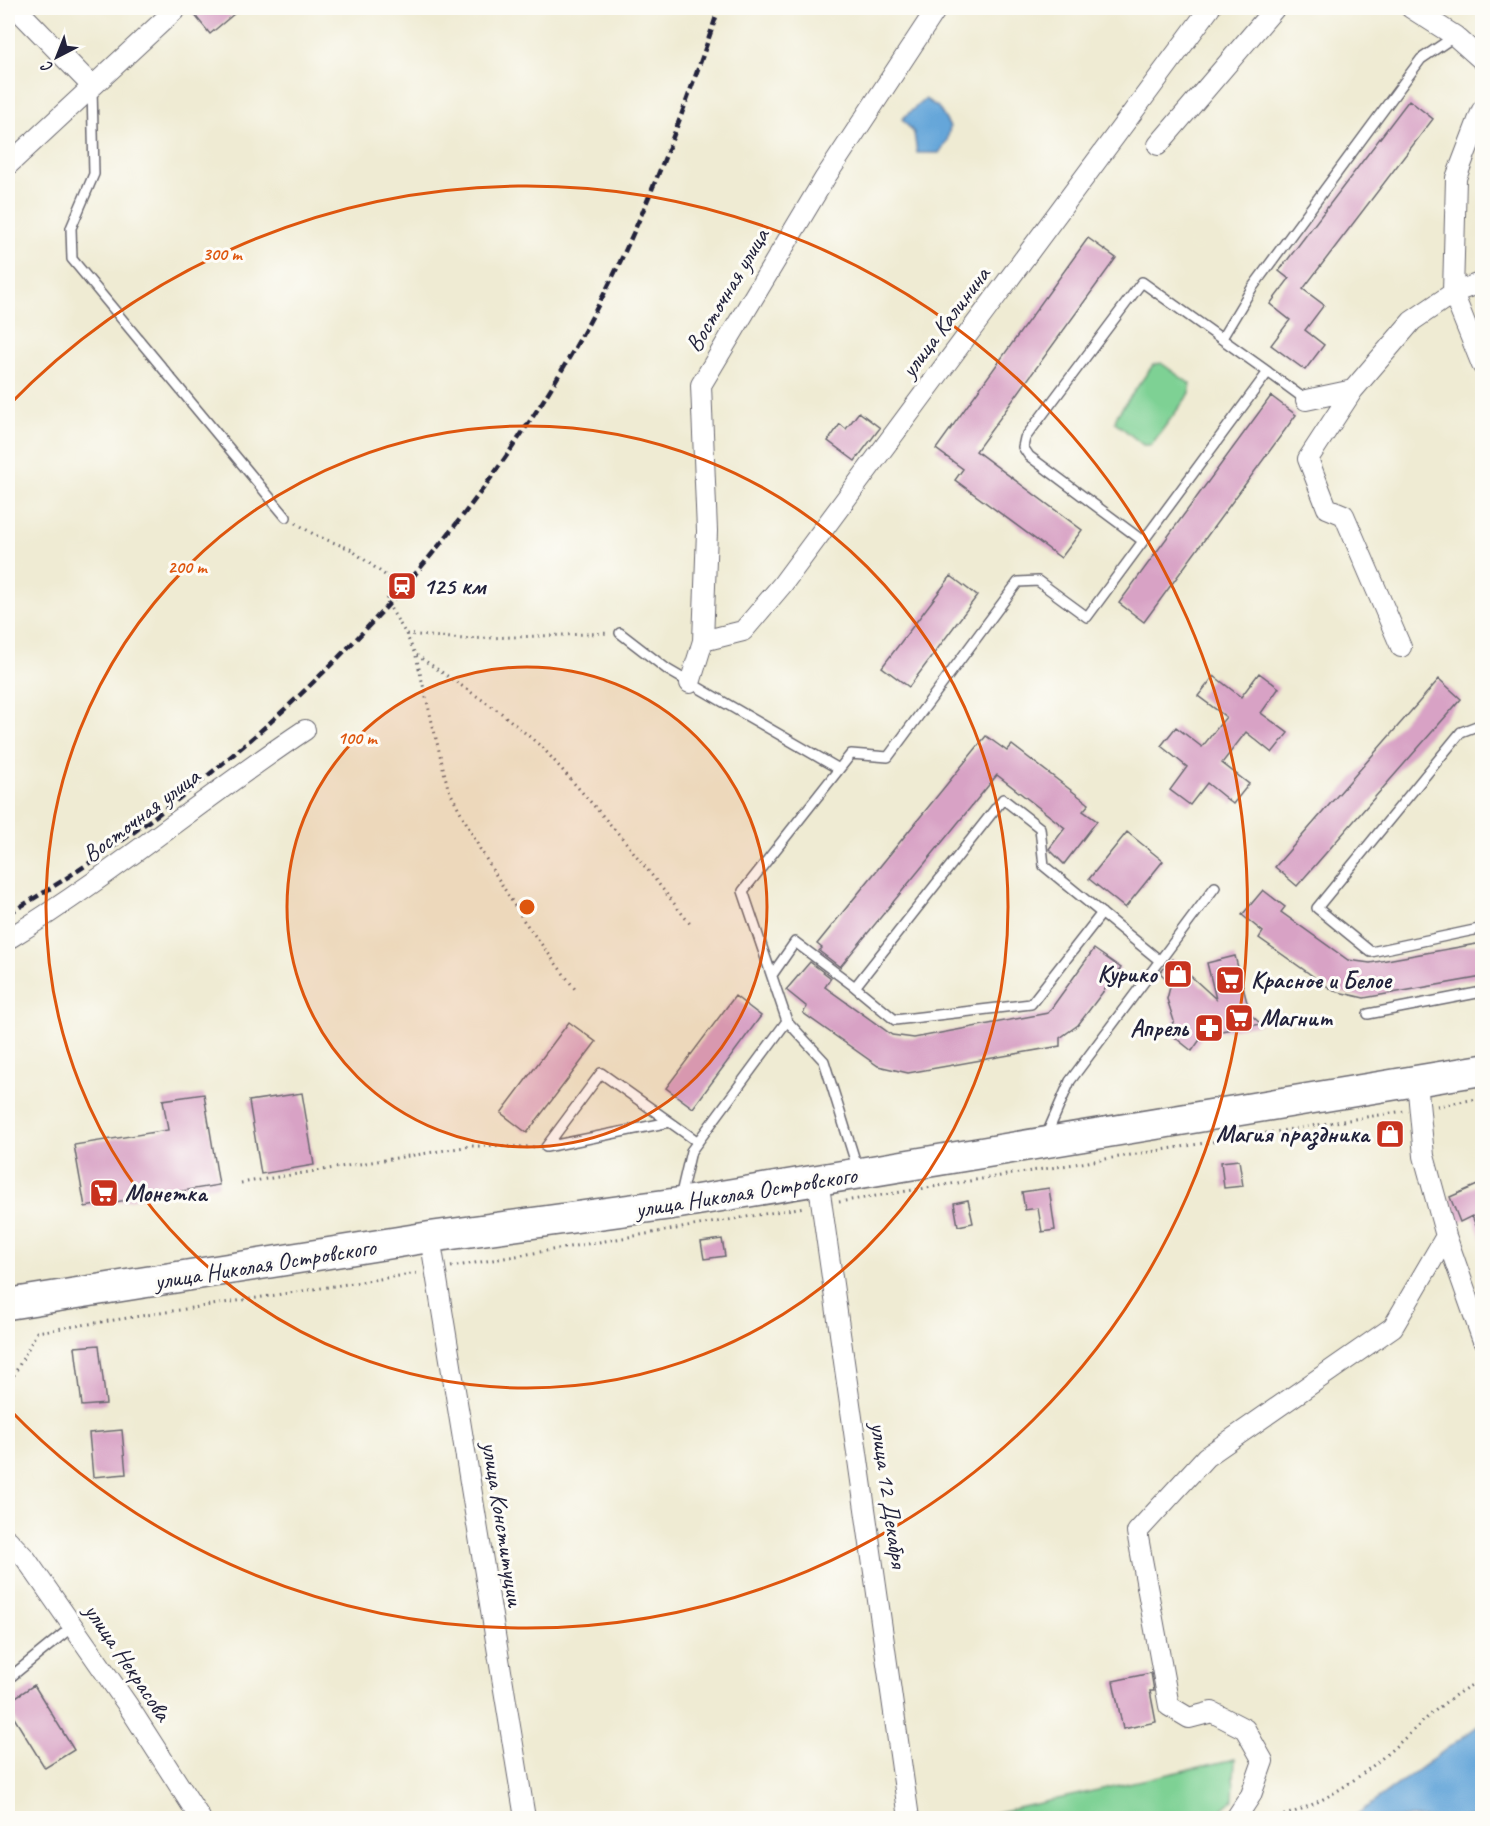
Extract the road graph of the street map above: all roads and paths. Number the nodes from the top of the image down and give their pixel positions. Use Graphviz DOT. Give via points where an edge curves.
graph roads {
  1 [pos="16,8"];
  2 [pos="177,8"];
  3 [pos="937,8"];
  4 [pos="1210,8"];
  5 [pos="1275,8"];
  6 [pos="1411,8"];
  7 [pos="1455,36"];
  8 [pos="1482,60"];
  9 [pos="92,86"];
  10 [pos="1482,110"];
  11 [pos="1158,145"];
  12 [pos="8,165"];
  13 [pos="1482,282"];
  14 [pos="1453,293"];
  15 [pos="1222,338"];
  16 [pos="1482,365"];
  17 [pos="1268,372"];
  18 [pos="1353,390"];
  19 [pos="1306,400"];
  20 [pos="286,517"];
  21 [pos="1143,540"];
  22 [pos="621,633"];
  23 [pos="406,634"];
  24 [pos="703,640"];
  25 [pos="1401,647"];
  26 [pos="415,654"];
  27 [pos="690,683"];
  28 [pos="1482,724"];
  29 [pos="305,730"];
  30 [pos="839,769"];
  31 [pos="1215,887"];
  32 [pos="1102,913"];
  33 [pos="1482,924"];
  34 [pos="691,926"];
  35 [pos="8,939"];
  36 [pos="1160,960"];
  37 [pos="772,975"];
  38 [pos="855,987"];
  39 [pos="575,989"];
  40 [pos="1482,992"];
  41 [pos="1368,1014"];
  42 [pos="787,1021"];
  43 [pos="1482,1070"];
  44 [pos="1418,1095"];
  45 [pos="1482,1098"];
  46 [pos="670,1122"];
  47 [pos="698,1142"];
  48 [pos="1043,1143"];
  49 [pos="546,1147"];
  50 [pos="859,1174"];
  51 [pos="241,1183"];
  52 [pos="819,1192"];
  53 [pos="679,1203"];
  54 [pos="1446,1236"];
  55 [pos="430,1237"];
  56 [pos="436,1271"];
  57 [pos="8,1304"];
  58 [pos="1482,1338"];
  59 [pos="8,1386"];
  60 [pos="8,1540"];
  61 [pos="73,1626"];
  62 [pos="8,1679"];
  63 [pos="1482,1680"];
  64 [pos="200,1818"];
  65 [pos="525,1818"];
  66 [pos="909,1818"];
  67 [pos="1236,1818"];
  68 [pos="1272,1818"];
  1 -- 9 [label="street"];
  2 -- 9 [label="street"];
  3 -- 24 [label="street, Восточная улица" via="825,178 700,385 707,531"];
  4 -- 24 [label="street, улица Калинина" via="782,585 743,631"];
  5 -- 11 [label="street"];
  6 -- 7 [label="street"];
  7 -- 8 [label="street"];
  7 -- 15 [label="lane" via="1421,59 1252,288"];
  9 -- 12 [label="street"];
  9 -- 20 [label="lane" via="94,174 71,228 72,259"];
  10 -- 14 [label="street" via="1456,178"];
  13 -- 14 [label="street"];
  14 -- 16 [label="street"];
  14 -- 18 [label="street" via="1412,321"];
  15 -- 17 [label="lane"];
  15 -- 21 [label="lane" via="1148,284 1140,283 1023,443 1029,456"];
  17 -- 19 [label="lane"];
  17 -- 21 [label="lane"];
  18 -- 19 [label="street"];
  18 -- 25 [label="street" via="1308,459 1327,508 1344,515"];
  20 -- 23 [label="path" via="315,535 350,549 393,581 386,601"];
  21 -- 30 [label="lane" via="1087,617 1038,581 1018,582 888,757 851,754"];
  22 -- 23 [label="path" via="464,639"];
  22 -- 27 [label="lane"];
  23 -- 26 [label="path"];
  24 -- 27 [label="street, Восточная улица"];
  26 -- 34 [label="path" via="500,712 543,748 624,840"];
  26 -- 39 [label="path" via="448,788 524,921"];
  27 -- 30 [label="lane"];
  28 -- 33 [label="lane" via="1461,732 1317,908 1371,952 1479,929"];
  29 -- 35 [label="street, Восточная улица" via="233,778 63,906"];
  30 -- 37 [label="lane" via="743,891"];
  31 -- 36 [label="lane"];
  32 -- 36 [label="lane"];
  32 -- 38 [label="lane" via="1031,1004 895,1020"];
  32 -- 38 [label="lane" via="1044,866 1040,828 1003,800"];
  36 -- 48 [label="lane" via="1070,1081"];
  37 -- 38 [label="lane" via="795,942"];
  37 -- 42 [label="lane"];
  40 -- 41 [label="lane"];
  42 -- 47 [label="lane"];
  42 -- 50 [label="lane" via="824,1061"];
  43 -- 44 [label="main road, улица Николая Островского"];
  44 -- 45 [label="path"];
  44 -- 48 [label="main road, улица Николая Островского"];
  44 -- 52 [label="path"];
  44 -- 54 [label="street" via="1424,1156"];
  46 -- 47 [label="lane"];
  46 -- 49 [label="lane"];
  46 -- 49 [label="lane" via="601,1073"];
  47 -- 53 [label="lane" via="691,1151"];
  48 -- 50 [label="main road, улица Николая Островского"];
  49 -- 51 [label="path" via="471,1146"];
  50 -- 52 [label="main road, улица Николая Островского"];
  52 -- 53 [label="main road, улица Николая Островского"];
  52 -- 56 [label="path"];
  52 -- 66 [label="street, улица 12 Декабря"];
  53 -- 55 [label="main road, улица Николая Островского"];
  54 -- 58 [label="street"];
  54 -- 67 [label="street" via="1393,1327 1206,1457 1137,1532 1169,1706 1189,1718 1212,1712 1245,1729 1263,1761 1251,1795"];
  55 -- 56 [label="street, улица Конституции"];
  55 -- 57 [label="main road, улица Николая Островского"];
  56 -- 59 [label="path" via="37,1332"];
  56 -- 65 [label="street, улица Конституции"];
  60 -- 61 [label="street, улица Некрасова"];
  61 -- 62 [label="lane"];
  61 -- 64 [label="street, улица Некрасова"];
  63 -- 68 [label="path" via="1440,1705 1388,1754 1343,1788"];
}
